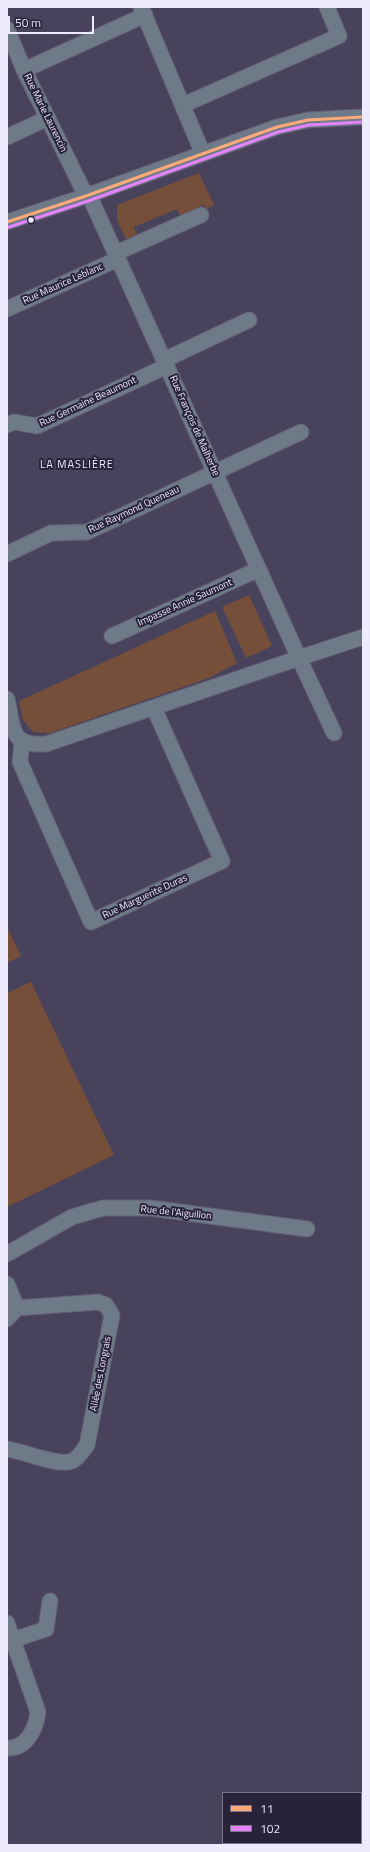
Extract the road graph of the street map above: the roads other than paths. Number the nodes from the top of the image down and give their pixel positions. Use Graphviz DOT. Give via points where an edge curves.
graph roads {
  1 [pos="327,7"];
  2 [pos="143,11"];
  3 [pos="7,29"];
  4 [pos="24,70"];
  5 [pos="183,105"];
  6 [pos="48,118"];
  7 [pos="360,118"];
  8 [pos="7,137"];
  9 [pos="203,154"];
  10 [pos="88,195"];
  11 [pos="201,214"];
  12 [pos="7,222"];
  13 [pos="117,256"];
  14 [pos="7,308"];
  15 [pos="249,320"];
  16 [pos="165,363"];
  17 [pos="7,425"];
  18 [pos="301,432"];
  19 [pos="215,472"];
  20 [pos="7,554"];
  21 [pos="259,569"];
  22 [pos="112,636"];
  23 [pos="363,637"];
  24 [pos="299,658"];
  25 [pos="7,699"];
  26 [pos="154,708"];
  27 [pos="334,733"];
  28 [pos="22,742"];
  29 [pos="307,1229"];
  30 [pos="7,1254"];
  31 [pos="7,1284"];
  32 [pos="12,1313"];
  33 [pos="7,1449"];
  34 [pos="50,1601"];
  35 [pos="7,1623"];
  36 [pos="13,1640"];
  37 [pos="7,1748"];
  1 -- 5 [label="street" via="339,36"];
  2 -- 4 [label="street"];
  2 -- 5 [label="street"];
  3 -- 4 [label="street, Rue Marie Laurencin"];
  4 -- 6 [label="street, Rue Marie Laurencin"];
  5 -- 9 [label="street"];
  6 -- 8 [label="street"];
  6 -- 10 [label="street, Rue Marie Laurencin"];
  7 -- 9 [label="street" via="308,120 277,127"];
  9 -- 10 [label="street"];
  10 -- 12 [label="street"];
  10 -- 13 [label="street, Rue François de Malherbe"];
  11 -- 13 [label="street, Rue Maurice Leblanc"];
  13 -- 14 [label="street, Rue Maurice Leblanc"];
  13 -- 16 [label="street, Rue François de Malherbe"];
  15 -- 16 [label="street, Rue Germaine Beaumont"];
  16 -- 17 [label="street, Rue Germaine Beaumont" via="37,426 14,422"];
  16 -- 19 [label="street, Rue François de Malherbe"];
  18 -- 19 [label="street, Rue Raymond Queneau"];
  19 -- 20 [label="street, Rue Raymond Queneau" via="87,532 51,533"];
  19 -- 21 [label="street, Rue François de Malherbe"];
  21 -- 22 [label="street, Impasse Annie Saumont"];
  21 -- 24 [label="street, Rue François de Malherbe"];
  23 -- 24 [label="street"];
  24 -- 26 [label="street"];
  24 -- 27 [label="street, Rue François de Malherbe"];
  25 -- 28 [label="street" via="15,734"];
  26 -- 28 [label="street" via="46,744 33,745"];
  26 -- 28 [label="street, Rue Marguerite Duras" via="222,861 92,922 20,762"];
  29 -- 30 [label="street, Rue de l'Aiguillon" via="150,1208 103,1208 72,1217"];
  31 -- 32 [label="street"];
  32 -- 33 [label="street, Allée des Longrais" via="98,1302 106,1305 112,1315 87,1445 81,1454 72,1461 50,1462"];
  34 -- 36 [label="street" via="46,1629"];
  35 -- 36 [label="street"];
  36 -- 37 [label="street" via="38,1712 31,1735 22,1743"];
}
